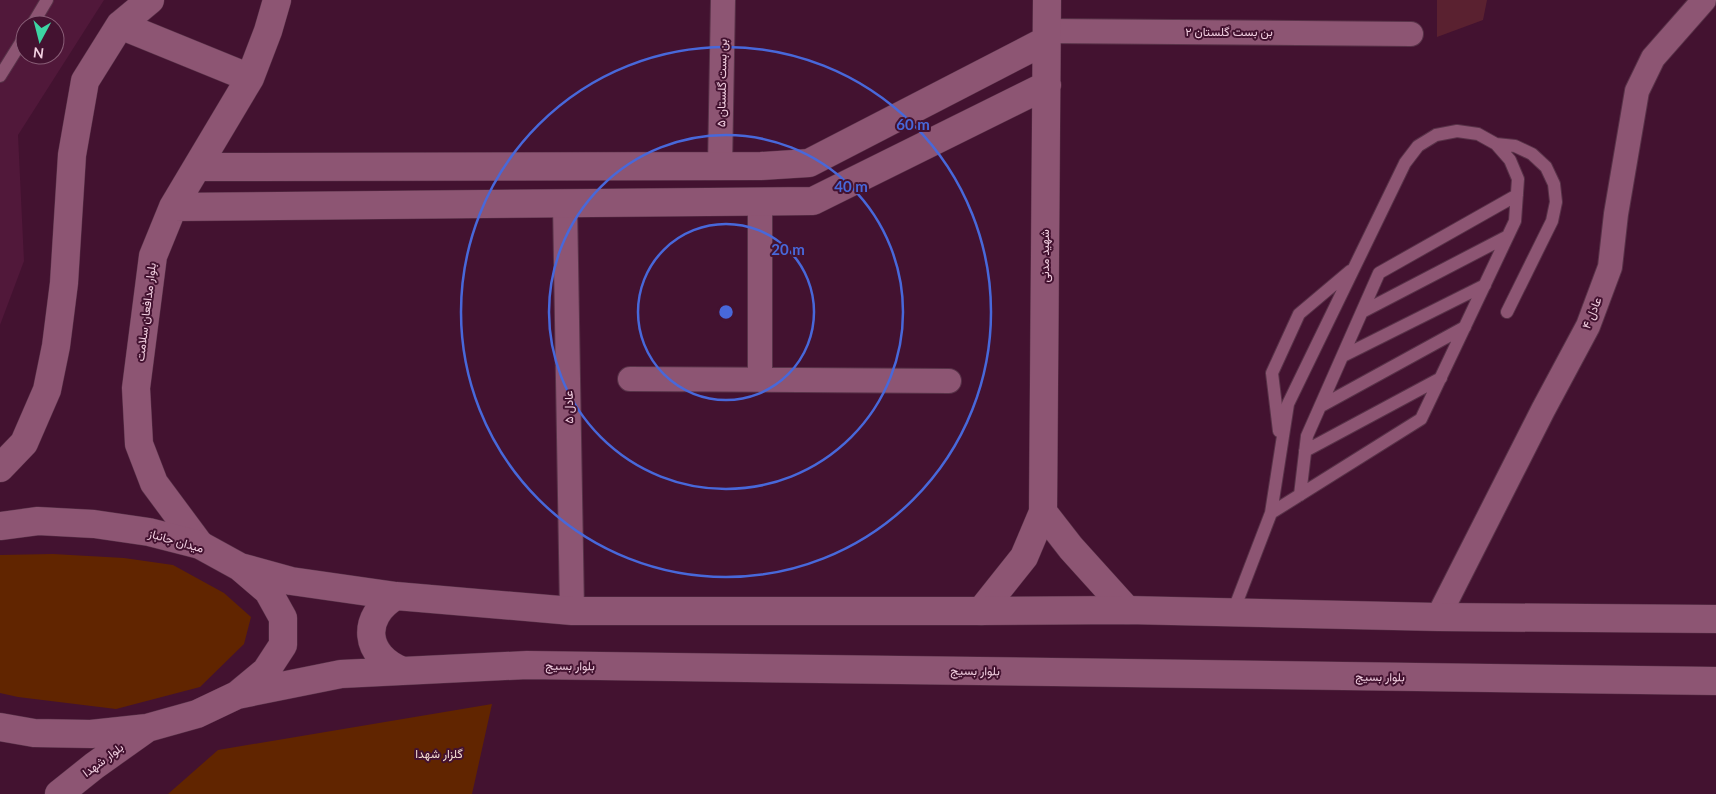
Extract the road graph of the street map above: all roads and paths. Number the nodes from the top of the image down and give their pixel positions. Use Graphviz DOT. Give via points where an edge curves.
graph roads {
  1 [pos="47,0"];
  2 [pos="150,0"];
  3 [pos="276,0"];
  4 [pos="723,0"];
  5 [pos="1047,0"];
  6 [pos="1704,0"];
  7 [pos="38,15"];
  8 [pos="120,25"];
  9 [pos="1411,34"];
  10 [pos="1047,36"];
  11 [pos="15,52"];
  12 [pos="0,76"];
  13 [pos="250,78"];
  14 [pos="1047,85"];
  15 [pos="1496,144"];
  16 [pos="720,166"];
  17 [pos="198,167"];
  18 [pos="1517,195"];
  19 [pos="760,201"];
  20 [pos="565,204"];
  21 [pos="173,207"];
  22 [pos="1508,236"];
  23 [pos="1353,268"];
  24 [pos="1485,285"];
  25 [pos="1362,312"];
  26 [pos="1507,312"];
  27 [pos="1466,326"];
  28 [pos="1343,356"];
  29 [pos="1441,378"];
  30 [pos="630,379"];
  31 [pos="760,380"];
  32 [pos="949,381"];
  33 [pos="1320,406"];
  34 [pos="1281,447"];
  35 [pos="1305,451"];
  36 [pos="0,468"];
  37 [pos="1300,495"];
  38 [pos="1043,512"];
  39 [pos="1271,513"];
  40 [pos="0,526"];
  41 [pos="200,545"];
  42 [pos="240,567"];
  43 [pos="396,596"];
  44 [pos="1127,610"];
  45 [pos="572,611"];
  46 [pos="981,611"];
  47 [pos="1234,612"];
  48 [pos="1438,617"];
  49 [pos="1716,619"];
  50 [pos="403,671"];
  51 [pos="1716,681"];
  52 [pos="237,696"];
  53 [pos="0,727"];
  54 [pos="147,728"];
  55 [pos="59,794"];
  1 -- 7 [label="lane"];
  2 -- 8 [label="main road"];
  3 -- 13 [label="main road, بلوار مدافعان سلامت"];
  4 -- 16 [label="street, بن بست گلستان ۵"];
  5 -- 10 [label="main road, شهید مدنی"];
  6 -- 48 [label="street, عادل ۴" via="1653,58 1637,91 1610,267 1588,326"];
  8 -- 13 [label="main road"];
  8 -- 36 [label="main road" via="85,81 72,155 64,283 47,390 24,442"];
  9 -- 10 [label="street, بن بست گلستان ۲"];
  10 -- 14 [label="main road, شهید مدنی"];
  10 -- 16 [label="main road" via="809,164"];
  11 -- 12 [label="lane"];
  13 -- 17 [label="main road, بلوار مدافعان سلامت"];
  14 -- 19 [label="main road" via="813,201"];
  14 -- 38 [label="main road, شهید مدنی"];
  15 -- 18 [label="lane" via="1510,160 1518,179"];
  15 -- 23 [label="lane" via="1478,134 1457,131 1436,135 1418,146 1405,162"];
  15 -- 26 [label="lane" via="1515,146 1532,154 1546,167 1554,184 1556,202 1552,221"];
  16 -- 17 [label="main road"];
  17 -- 21 [label="main road, بلوار مدافعان سلامت"];
  18 -- 22 [label="lane" via="1515,221"];
  18 -- 25 [label="lane" via="1379,273"];
  19 -- 20 [label="main road"];
  19 -- 31 [label="street"];
  20 -- 21 [label="main road"];
  20 -- 45 [label="street, عادل ۵"];
  21 -- 41 [label="main road, بلوار مدافعان سلامت" via="153,256 136,388 139,444 154,483"];
  22 -- 24 [label="lane"];
  22 -- 25 [label="lane"];
  23 -- 34 [label="lane" via="1288,404"];
  23 -- 34 [label="lane" via="1299,314 1272,374"];
  24 -- 27 [label="lane"];
  24 -- 28 [label="lane"];
  25 -- 28 [label="lane"];
  27 -- 29 [label="lane"];
  27 -- 33 [label="lane"];
  28 -- 33 [label="lane"];
  29 -- 35 [label="lane"];
  29 -- 37 [label="lane" via="1421,419"];
  30 -- 31 [label="street"];
  31 -- 32 [label="street"];
  33 -- 35 [label="lane" via="1307,436"];
  34 -- 39 [label="lane"];
  35 -- 37 [label="lane"];
  37 -- 39 [label="lane"];
  38 -- 44 [label="main road"];
  38 -- 46 [label="main road, شهید مدنی" via="1024,557"];
  39 -- 47 [label="lane"];
  40 -- 41 [label="main road, میدان جانباز" via="38,521 94,524 149,532"];
  41 -- 42 [label="main road, میدان جانباز"];
  42 -- 43 [label="main road" via="291,580"];
  42 -- 52 [label="main road, میدان جانباز" via="268,591 283,618 283,645 266,671"];
  43 -- 45 [label="main road"];
  43 -- 50 [label="main road" via="377,611 371,634 373,647 380,658"];
  44 -- 46 [label="main road"];
  44 -- 47 [label="main road"];
  45 -- 46 [label="main road"];
  47 -- 48 [label="main road"];
  48 -- 49 [label="main road"];
  50 -- 51 [label="main road, بلوار بسیج" via="527,665"];
  50 -- 52 [label="main road, بلوار بسیج" via="342,674"];
  52 -- 54 [label="main road, میدان جانباز" via="197,714"];
  53 -- 54 [label="main road, میدان جانباز" via="34,733 91,734"];
  54 -- 55 [label="main road, بلوار شهدا"];
}
